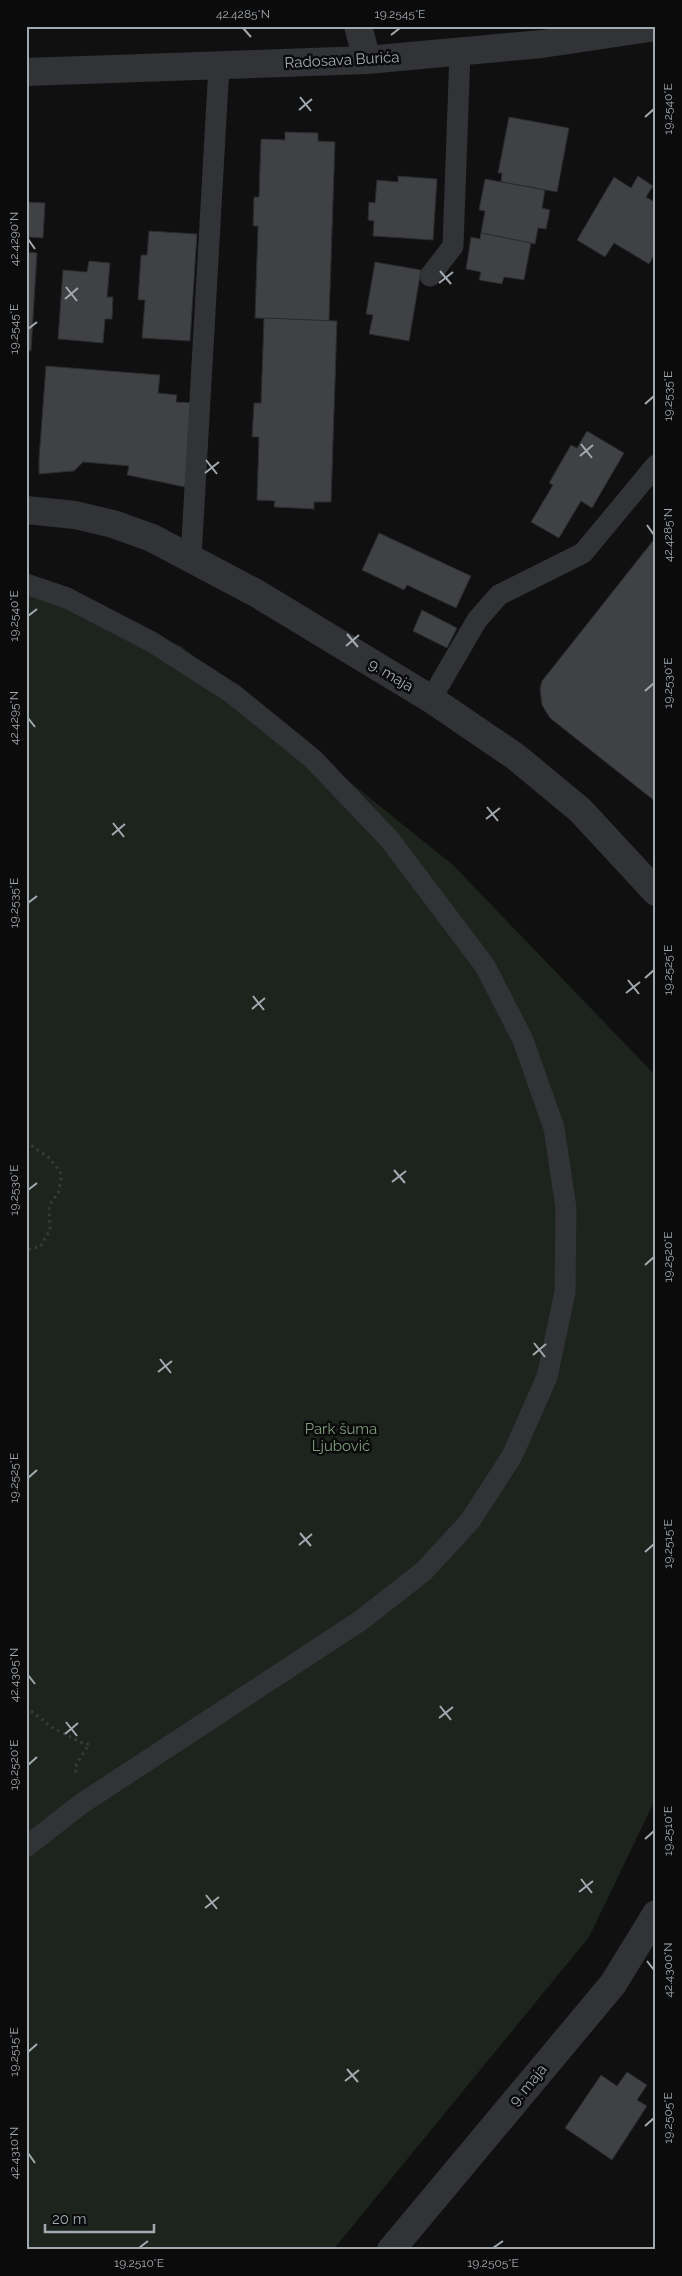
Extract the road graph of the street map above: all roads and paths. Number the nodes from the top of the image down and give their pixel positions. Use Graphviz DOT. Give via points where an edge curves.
graph roads {
  1 [pos="358,26"];
  2 [pos="648,27"];
  3 [pos="460,52"];
  4 [pos="367,60"];
  5 [pos="218,66"];
  6 [pos="26,72"];
  7 [pos="430,276"];
  8 [pos="656,465"];
  9 [pos="26,510"];
  10 [pos="191,558"];
  11 [pos="26,584"];
  12 [pos="431,699"];
  13 [pos="656,892"];
  14 [pos="26,1142"];
  15 [pos="26,1253"];
  16 [pos="26,1707"];
  17 [pos="80,1804"];
  18 [pos="26,1847"];
  19 [pos="656,1914"];
  20 [pos="391,2250"];
  1 -- 4 [label="street"];
  2 -- 3 [label="street, Radosava Burića" via="542,44"];
  3 -- 4 [label="street, Radosava Burića"];
  3 -- 7 [label="lane" via="454,246"];
  4 -- 5 [label="street, Radosava Burića"];
  5 -- 6 [label="street, Radosava Burića"];
  5 -- 10 [label="lane"];
  8 -- 12 [label="lane" via="583,553 499,595 476,620"];
  9 -- 10 [label="street, 9. maja" via="75,515 113,524 152,538"];
  10 -- 12 [label="street, 9. maja" via="256,593"];
  11 -- 17 [label="lane" via="67,598 152,642 232,694 313,759 390,840 485,966 524,1040 554,1128 566,1208 565,1292 547,1377 512,1456 470,1521 424,1570 360,1621"];
  12 -- 13 [label="street, 9. maja" via="516,757 580,810"];
  14 -- 15 [label="path" via="48,1157 62,1178 59,1191 49,1206 50,1230 40,1247"];
  16 -- 17 [label="path" via="53,1728 89,1744 75,1767"];
  17 -- 18 [label="lane"];
  19 -- 20 [label="street, 9. maja" via="613,1984"];
}
